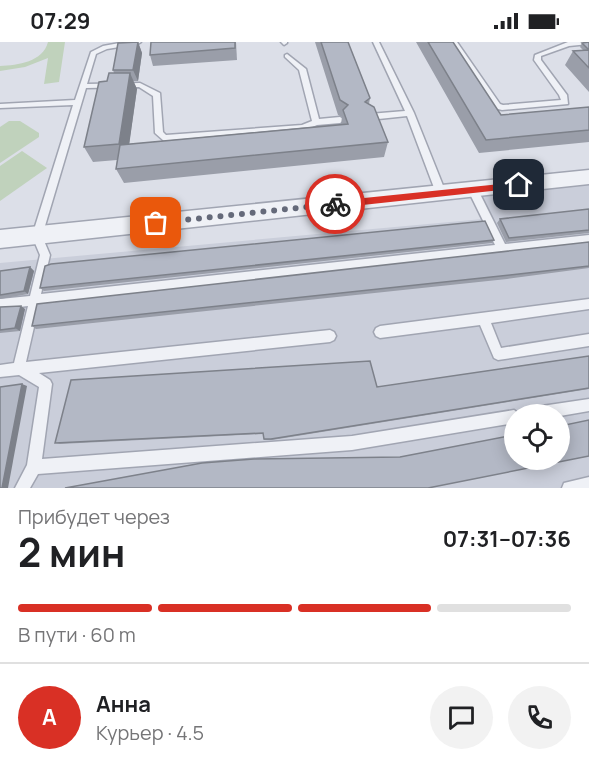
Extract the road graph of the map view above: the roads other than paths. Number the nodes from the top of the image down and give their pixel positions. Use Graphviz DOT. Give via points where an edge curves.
graph roads {
  1 [pos="138,42"];
  2 [pos="376,42"];
  3 [pos="454,42"];
  4 [pos="589,42"];
  5 [pos="567,43"];
  6 [pos="589,51"];
  7 [pos="287,56"];
  8 [pos="83,86"];
  9 [pos="77,102"];
  10 [pos="0,106"];
  11 [pos="410,113"];
  12 [pos="369,117"];
  13 [pos="340,120"];
  14 [pos="316,122"];
  15 [pos="589,177"];
  16 [pos="473,190"];
  17 [pos="441,193"];
  18 [pos="37,236"];
  19 [pos="0,239"];
  20 [pos="589,239"];
  21 [pos="502,249"];
  22 [pos="36,300"];
  23 [pos="0,304"];
  24 [pos="589,304"];
  25 [pos="483,319"];
  26 [pos="380,332"];
  27 [pos="330,336"];
  28 [pos="589,340"];
  29 [pos="19,368"];
  30 [pos="0,371"];
  31 [pos="589,405"];
  32 [pos="570,408"];
  33 [pos="504,419"];
  34 [pos="34,467"];
  35 [pos="589,484"];
  36 [pos="22,488"];
  37 [pos="569,488"];
  1 -- 8 [label="lane" via="93,53"];
  2 -- 11 [label="lane"];
  3 -- 5 [label="lane" via="502,108 565,102 537,60 538,55"];
  4 -- 5 [label="lane"];
  5 -- 6 [label="lane"];
  7 -- 14 [label="lane" via="302,69"];
  8 -- 9 [label="lane"];
  8 -- 14 [label="lane" via="140,86 158,95 159,133 164,138 303,128"];
  9 -- 10 [label="lane"];
  9 -- 18 [label="lane"];
  11 -- 12 [label="lane"];
  11 -- 17 [label="lane"];
  13 -- 14 [label="lane"];
  15 -- 16 [label="street"];
  16 -- 17 [label="street"];
  16 -- 21 [label="lane"];
  17 -- 18 [label="street"];
  18 -- 19 [label="street"];
  18 -- 22 [label="lane" via="45,255"];
  20 -- 21 [label="lane"];
  21 -- 22 [label="lane"];
  22 -- 23 [label="lane"];
  22 -- 29 [label="lane"];
  24 -- 25 [label="lane"];
  25 -- 26 [label="lane"];
  25 -- 28 [label="lane" via="498,354"];
  27 -- 29 [label="lane"];
  29 -- 30 [label="lane"];
  29 -- 34 [label="lane" via="46,384"];
  31 -- 32 [label="lane"];
  33 -- 34 [label="lane" via="352,444"];
  34 -- 36 [label="lane"];
  35 -- 37 [label="lane"];
}
